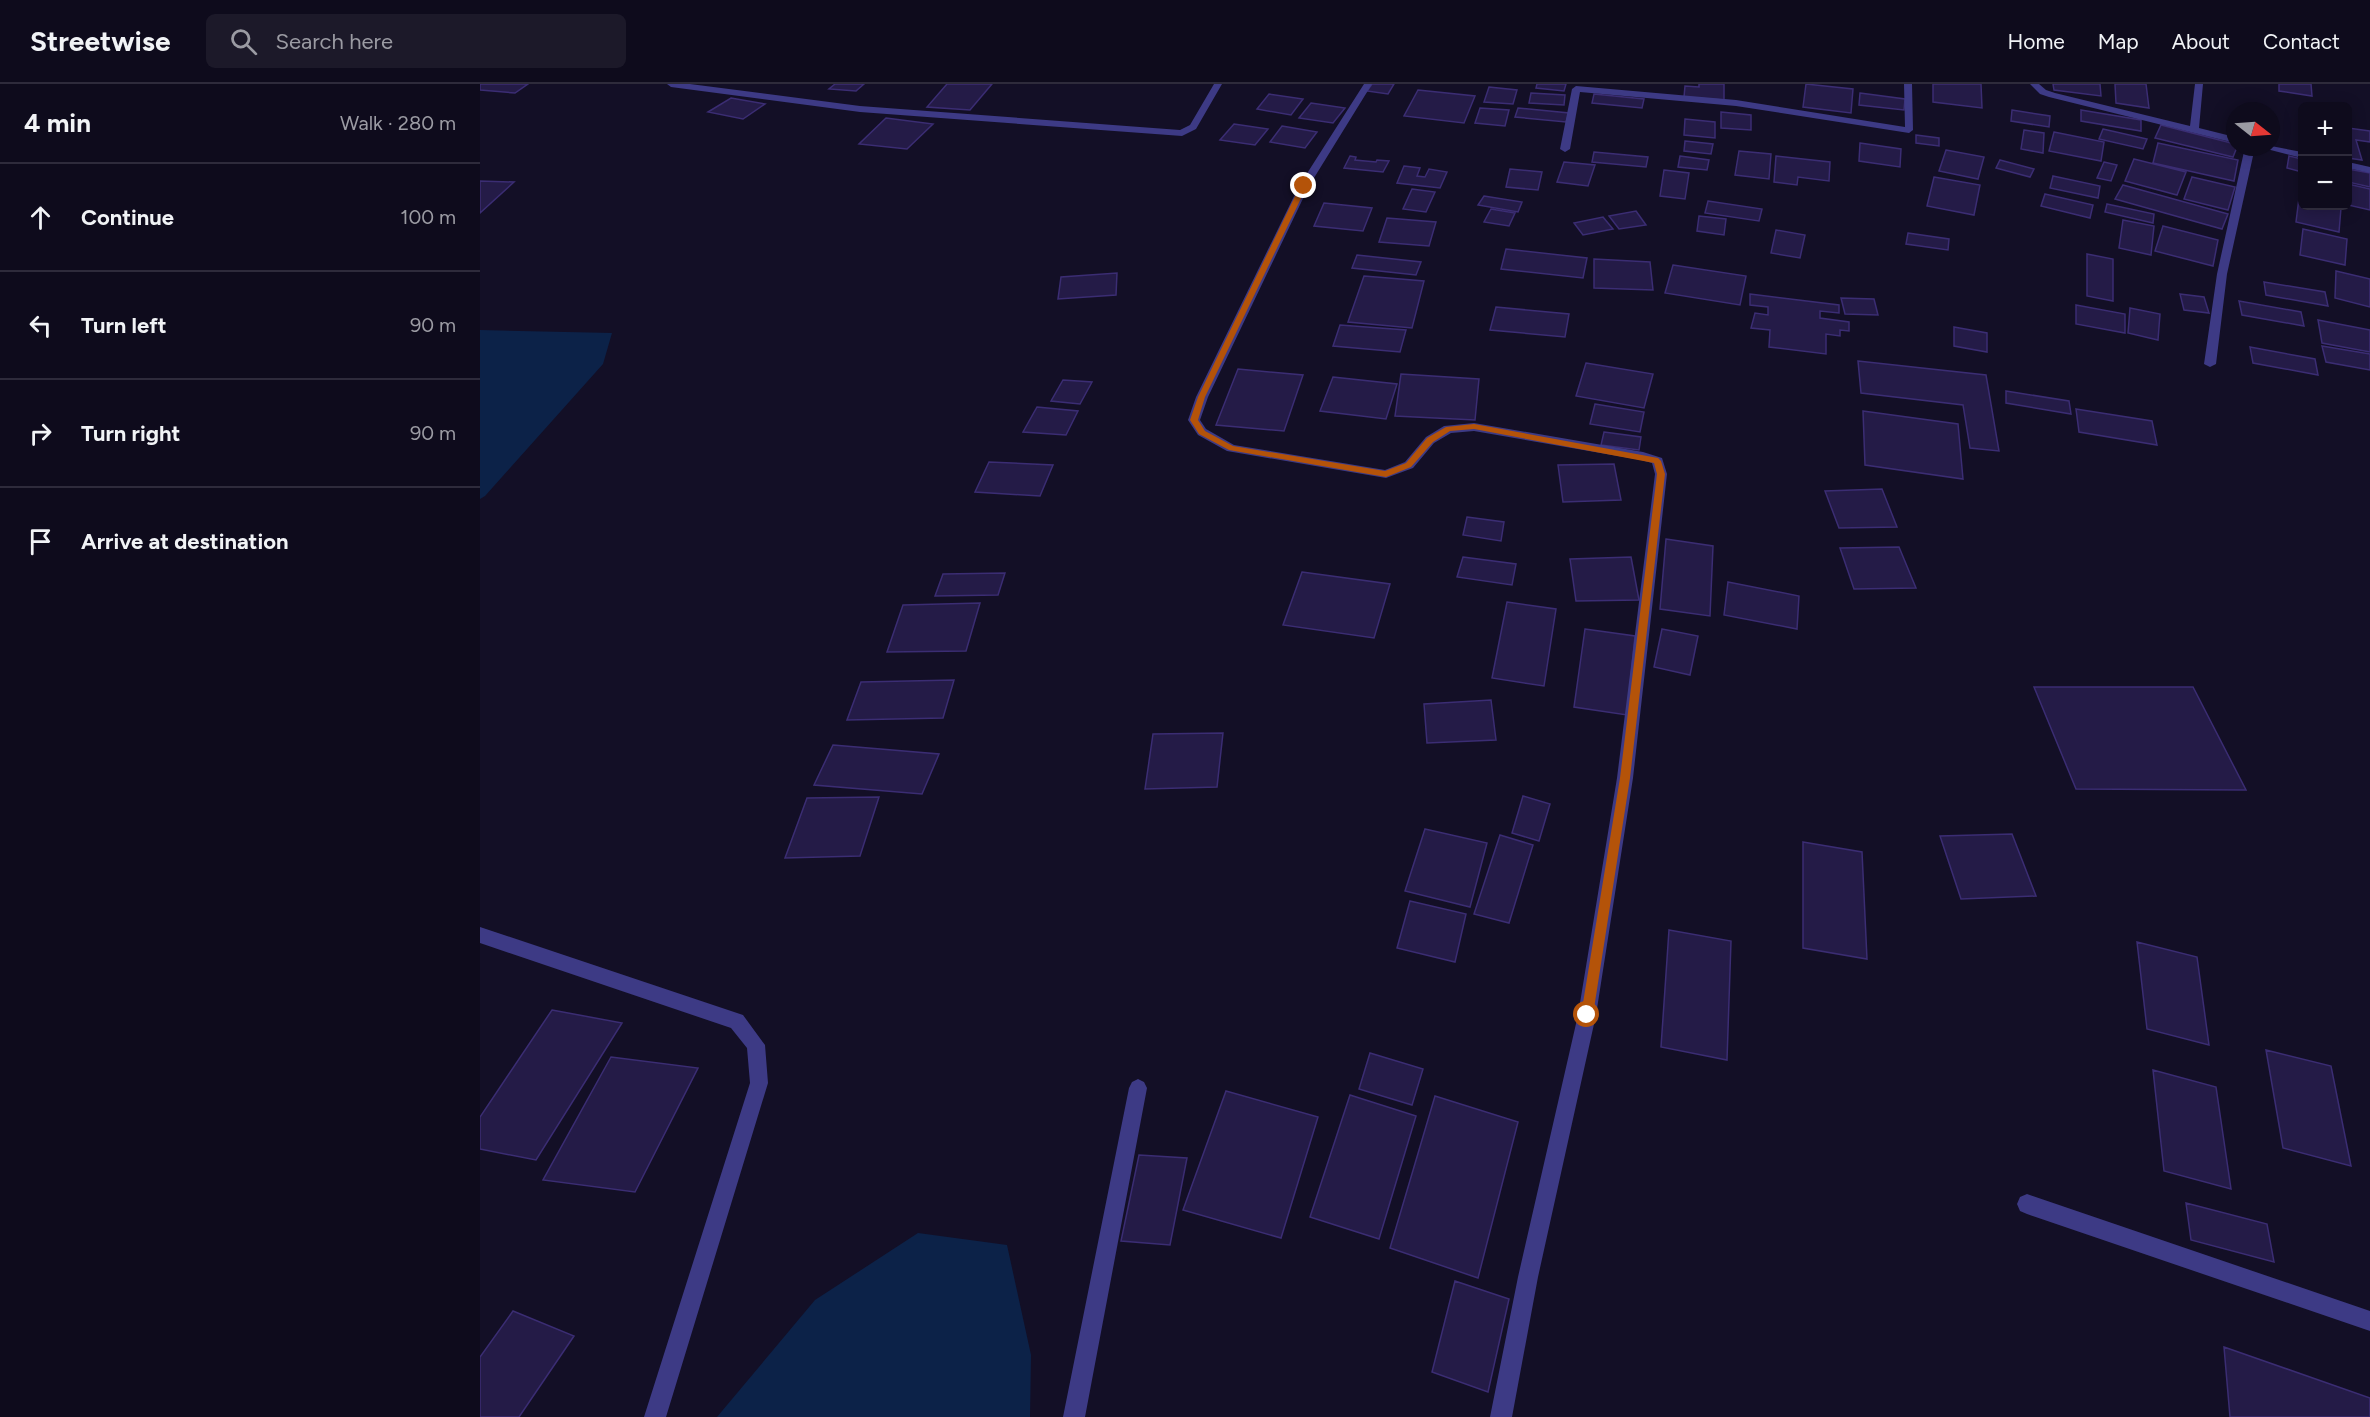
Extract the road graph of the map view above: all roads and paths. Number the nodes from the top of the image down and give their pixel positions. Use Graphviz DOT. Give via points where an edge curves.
graph roads {
  1 [pos="671,84"];
  2 [pos="1218,84"];
  3 [pos="1368,84"];
  4 [pos="1908,84"];
  5 [pos="2034,84"];
  6 [pos="2199,84"];
  7 [pos="1577,86"];
  8 [pos="2194,130"];
  9 [pos="2226,138"];
  10 [pos="1565,149"];
  11 [pos="2280,150"];
  12 [pos="2298,154"];
  13 [pos="2248,156"];
  14 [pos="2352,166"];
  15 [pos="2370,171"];
  16 [pos="2210,364"];
  17 [pos="480,934"];
  18 [pos="1138,1088"];
  19 [pos="2027,1204"];
  20 [pos="2370,1321"];
  21 [pos="655,1417"];
  22 [pos="1074,1417"];
  23 [pos="1501,1417"];
  1 -- 2 [label="street" via="860,109 1174,133 1193,127"];
  3 -- 23 [label="street" via="1304,186 1202,397 1194,420 1202,432 1231,448 1386,474 1409,465 1430,440 1448,429 1474,427 1643,456 1658,461 1661,474 1625,778 1587,1015"];
  4 -- 7 [label="street" via="1909,130 1737,103"];
  5 -- 8 [label="street" via="2052,95"];
  6 -- 8 [label="street"];
  7 -- 10 [label="street"];
  8 -- 9 [label="street"];
  11 -- 12 [label="street"];
  13 -- 16 [label="street" via="2222,274"];
  14 -- 15 [label="street"];
  17 -- 21 [label="street" via="737,1021 756,1045 759,1083"];
  18 -- 22 [label="street"];
  19 -- 20 [label="street"];
}
